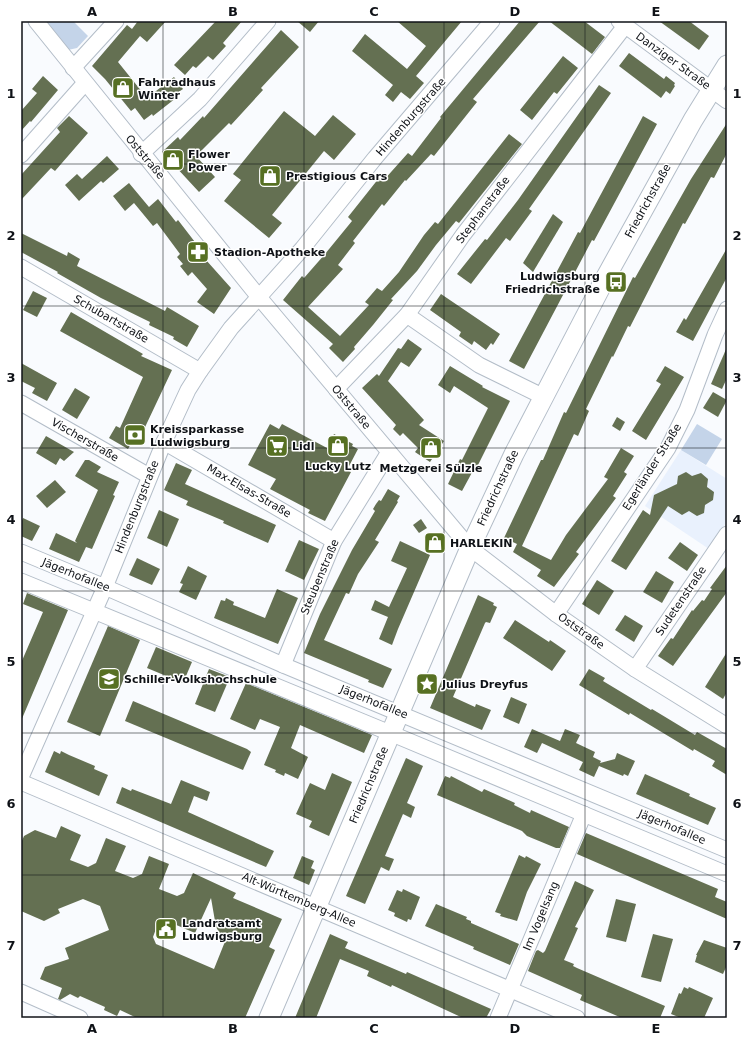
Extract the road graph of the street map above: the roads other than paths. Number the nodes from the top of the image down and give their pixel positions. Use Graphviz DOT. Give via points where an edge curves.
graph roads {
  1 [pos="36,21"];
  2 [pos="116,21"];
  3 [pos="268,21"];
  4 [pos="492,21"];
  5 [pos="622,23"];
  6 [pos="727,65"];
  7 [pos="74,68"];
  8 [pos="85,82"];
  9 [pos="711,89"];
  10 [pos="727,101"];
  11 [pos="141,154"];
  12 [pos="21,155"];
  13 [pos="21,267"];
  14 [pos="258,296"];
  15 [pos="727,309"];
  16 [pos="407,315"];
  17 [pos="200,371"];
  18 [pos="336,389"];
  19 [pos="544,397"];
  20 [pos="21,403"];
  21 [pos="164,442"];
  22 [pos="389,452"];
  23 [pos="149,476"];
  24 [pos="727,534"];
  25 [pos="334,541"];
  26 [pos="470,548"];
  27 [pos="21,552"];
  28 [pos="21,581"];
  29 [pos="105,586"];
  30 [pos="94,612"];
  31 [pos="556,614"];
  32 [pos="283,665"];
  33 [pos="635,669"];
  34 [pos="399,713"];
  35 [pos="726,723"];
  36 [pos="390,733"];
  37 [pos="21,777"];
  38 [pos="21,782"];
  39 [pos="584,814"];
  40 [pos="727,850"];
  41 [pos="727,874"];
  42 [pos="317,908"];
  43 [pos="510,989"];
  44 [pos="21,992"];
  45 [pos="80,1018"];
  46 [pos="270,1018"];
  47 [pos="498,1018"];
  48 [pos="577,1018"];
  1 -- 7 [label="street, Oststraße"];
  2 -- 7 [label="street"];
  3 -- 11 [label="street" via="200,99"];
  4 -- 14 [label="street, Hindenburgstraße" via="302,249"];
  5 -- 9 [label="street, Danziger Straße"];
  5 -- 16 [label="street, Stephanstraße" via="463,235"];
  6 -- 9 [label="main road, Friedrichstraße"];
  7 -- 8 [label="street, Oststraße"];
  8 -- 11 [label="street, Oststraße"];
  8 -- 12 [label="street"];
  9 -- 10 [label="street, Danziger Straße"];
  9 -- 19 [label="main road, Friedrichstraße" via="607,274"];
  11 -- 14 [label="street, Oststraße"];
  13 -- 17 [label="street, Schubartstraße"];
  14 -- 17 [label="street, Hindenburgstraße"];
  14 -- 18 [label="street, Oststraße"];
  15 -- 31 [label="street, Egerländer Straße" via="687,410 668,448"];
  16 -- 18 [label="street, Stephanstraße"];
  16 -- 19 [label="street" via="479,365"];
  17 -- 21 [label="street, Hindenburgstraße" via="188,390"];
  18 -- 22 [label="street, Oststraße"];
  19 -- 26 [label="main road, Friedrichstraße"];
  20 -- 23 [label="street, Vischerstraße"];
  21 -- 23 [label="street, Hindenburgstraße"];
  21 -- 25 [label="street, Max-Elsas-Straße"];
  22 -- 25 [label="street, Steubenstraße"];
  22 -- 26 [label="street, Oststraße"];
  23 -- 29 [label="street, Hindenburgstraße"];
  24 -- 33 [label="street, Sudetenstraße"];
  25 -- 32 [label="street, Steubenstraße"];
  26 -- 31 [label="street, Oststraße"];
  26 -- 34 [label="main road, Friedrichstraße"];
  27 -- 29 [label="street, Jägerhofallee"];
  28 -- 30 [label="street, Jägerhofallee"];
  29 -- 30 [label="street, Hindenburgstraße"];
  29 -- 32 [label="street, Jägerhofallee"];
  30 -- 36 [label="street, Jägerhofallee"];
  30 -- 37 [label="street, Hindenburgstraße"];
  31 -- 33 [label="street, Oststraße"];
  32 -- 34 [label="street, Jägerhofallee"];
  33 -- 35 [label="street, Oststraße"];
  34 -- 36 [label="main road, Friedrichstraße"];
  34 -- 40 [label="street, Jägerhofallee"];
  36 -- 39 [label="street, Jägerhofallee"];
  36 -- 42 [label="main road, Friedrichstraße"];
  38 -- 42 [label="street, Alt-Württemberg-Allee"];
  39 -- 41 [label="street, Jägerhofallee"];
  39 -- 43 [label="street, Im Vogelsang"];
  42 -- 43 [label="street, Alt-Württemberg-Allee"];
  42 -- 46 [label="main road, Friedrichstraße"];
  43 -- 47 [label="street, Im Vogelsang"];
  43 -- 48 [label="street, Alt-Württemberg-Allee"];
  44 -- 45 [label="street"];
}
